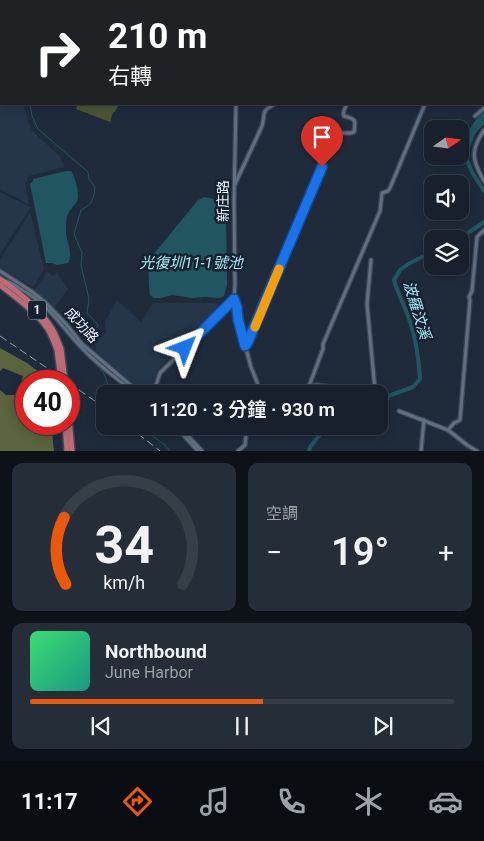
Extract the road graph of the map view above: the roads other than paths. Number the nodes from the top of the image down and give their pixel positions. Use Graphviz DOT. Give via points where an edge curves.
graph roads {
  1 [pos="236,105"];
  2 [pos="273,105"];
  3 [pos="346,105"];
  4 [pos="425,105"];
  5 [pos="484,108"];
  6 [pos="475,116"];
  7 [pos="484,130"];
  8 [pos="484,181"];
  9 [pos="234,185"];
  10 [pos="484,230"];
  11 [pos="372,260"];
  12 [pos="1,273"];
  13 [pos="1,281"];
  14 [pos="234,299"];
  15 [pos="245,346"];
  16 [pos="59,350"];
  17 [pos="60,370"];
  18 [pos="63,370"];
  19 [pos="125,385"];
  20 [pos="130,385"];
  21 [pos="156,385"];
  22 [pos="257,385"];
  23 [pos="309,385"];
  24 [pos="375,385"];
  25 [pos="398,411"];
  26 [pos="424,420"];
  27 [pos="448,430"];
  28 [pos="66,435"];
  29 [pos="71,435"];
  30 [pos="185,435"];
  31 [pos="246,435"];
  32 [pos="67,451"];
  33 [pos="72,451"];
  34 [pos="200,451"];
  35 [pos="238,451"];
  36 [pos="421,451"];
  37 [pos="477,451"];
  1 -- 9 [label="street, 新庄路"];
  2 -- 9 [label="street" via="264,114 264,121"];
  3 -- 15 [label="street" via="343,115 355,120 354,132 337,133 335,136"];
  4 -- 23 [label="street" via="390,188 382,193 380,210 323,344"];
  5 -- 6 [label="street"];
  7 -- 8 [label="street" via="474,157"];
  9 -- 14 [label="street, 新庄路"];
  10 -- 27 [label="street" via="477,237 460,420"];
  11 -- 24 [label="street" via="368,304"];
  12 -- 20 [label="street, 成功路" via="46,303 82,344"];
  13 -- 16 [label="main road, 1" via="45,325"];
  13 -- 19 [label="street, 成功路" via="8,281 43,304 85,351"];
  14 -- 15 [label="street, 新庄路"];
  14 -- 21 [label="street" via="160,373"];
  15 -- 22 [label="street, 新庄路"];
  16 -- 17 [label="main road, 1, bridge"];
  16 -- 18 [label="main road, 1, bridge"];
  25 -- 26 [label="street"];
  26 -- 27 [label="street"];
  26 -- 36 [label="street"];
  27 -- 37 [label="street"];
  28 -- 32 [label="main road"];
  29 -- 33 [label="main road"];
  30 -- 34 [label="street"];
  31 -- 35 [label="street" via="245,444"];
}
